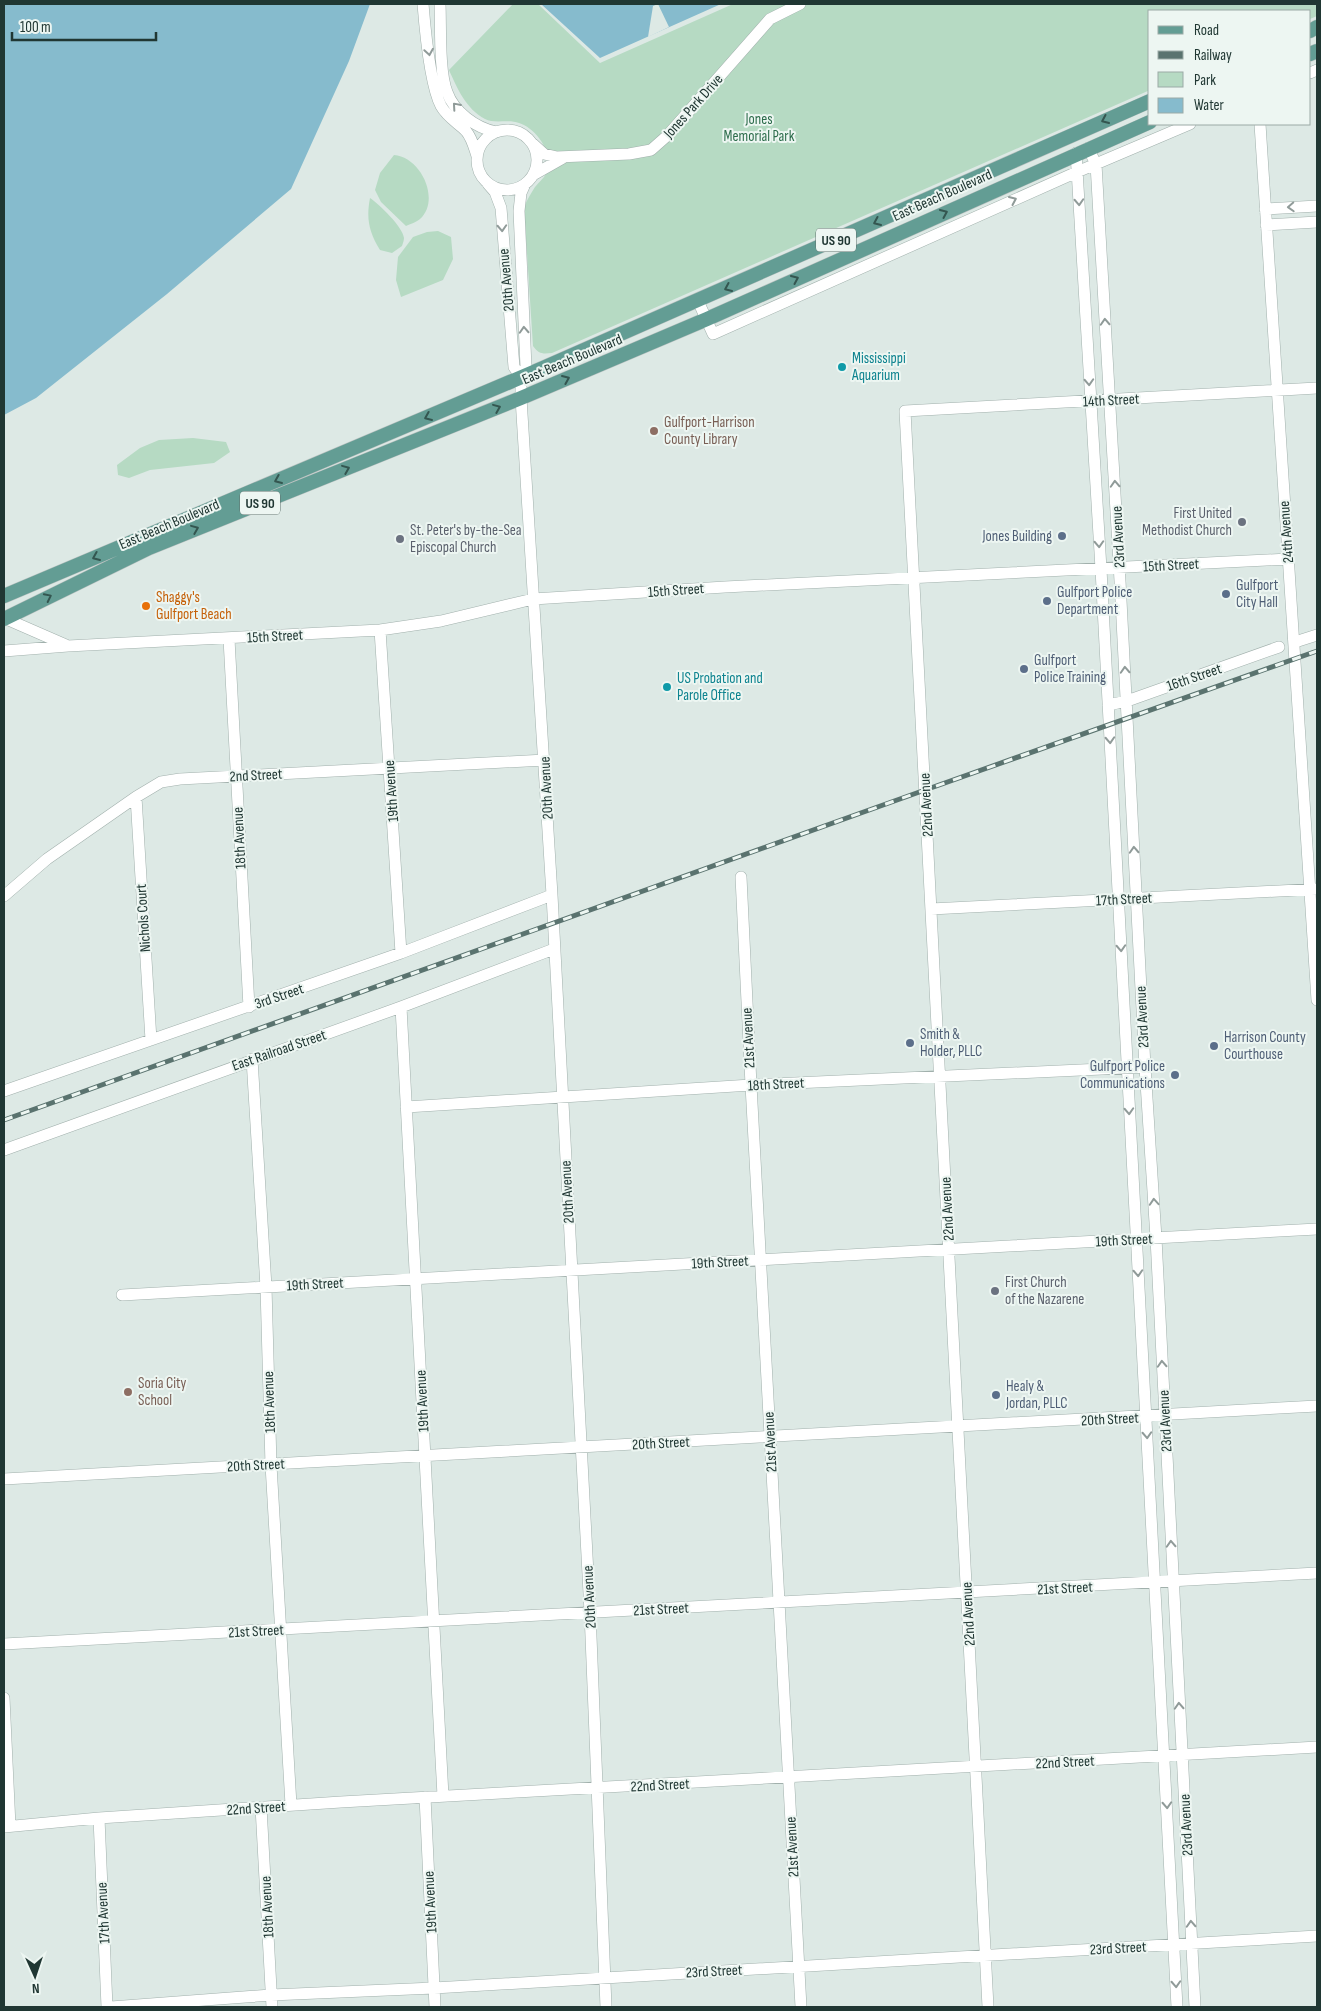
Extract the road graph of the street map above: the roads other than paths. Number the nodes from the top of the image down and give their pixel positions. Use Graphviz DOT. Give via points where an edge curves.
graph roads {
  1 [pos="423,4"];
  2 [pos="440,4"];
  3 [pos="800,4"];
  4 [pos="1148,102"];
  5 [pos="1148,123"];
  6 [pos="1188,125"];
  7 [pos="1260,125"];
  8 [pos="496,132"];
  9 [pos="533,144"];
  10 [pos="1082,151"];
  11 [pos="476,156"];
  12 [pos="562,158"];
  13 [pos="1096,164"];
  14 [pos="1077,172"];
  15 [pos="533,174"];
  16 [pos="488,184"];
  17 [pos="525,184"];
  18 [pos="1317,206"];
  19 [pos="1266,209"];
  20 [pos="1317,222"];
  21 [pos="1266,225"];
  22 [pos="698,301"];
  23 [pos="706,319"];
  24 [pos="521,378"];
  25 [pos="1317,388"];
  26 [pos="1277,390"];
  27 [pos="521,398"];
  28 [pos="1110,400"];
  29 [pos="1090,401"];
  30 [pos="905,411"];
  31 [pos="1094,455"];
  32 [pos="1113,463"];
  33 [pos="1288,558"];
  34 [pos="1119,568"];
  35 [pos="1101,569"];
  36 [pos="914,578"];
  37 [pos="4,596"];
  38 [pos="533,599"];
  39 [pos="4,618"];
  40 [pos="380,630"];
  41 [pos="1317,635"];
  42 [pos="228,639"];
  43 [pos="1295,642"];
  44 [pos="68,646"];
  45 [pos="1279,647"];
  46 [pos="4,652"];
  47 [pos="1127,701"];
  48 [pos="1108,705"];
  49 [pos="545,760"];
  50 [pos="390,768"];
  51 [pos="236,777"];
  52 [pos="136,797"];
  53 [pos="741,878"];
  54 [pos="1314,889"];
  55 [pos="552,895"];
  56 [pos="4,896"];
  57 [pos="1136,899"];
  58 [pos="1118,900"];
  59 [pos="931,910"];
  60 [pos="554,949"];
  61 [pos="401,953"];
  62 [pos="1317,1000"];
  63 [pos="401,1006"];
  64 [pos="248,1007"];
  65 [pos="151,1040"];
  66 [pos="252,1059"];
  67 [pos="1127,1067"];
  68 [pos="1145,1067"];
  69 [pos="940,1076"];
  70 [pos="750,1086"];
  71 [pos="4,1091"];
  72 [pos="562,1097"];
  73 [pos="406,1107"];
  74 [pos="4,1150"];
  75 [pos="1317,1229"];
  76 [pos="1156,1238"];
  77 [pos="1136,1239"];
  78 [pos="949,1250"];
  79 [pos="760,1260"];
  80 [pos="571,1270"];
  81 [pos="416,1279"];
  82 [pos="266,1287"];
  83 [pos="122,1295"];
  84 [pos="1317,1406"];
  85 [pos="1165,1416"];
  86 [pos="1146,1417"];
  87 [pos="958,1426"];
  88 [pos="770,1437"];
  89 [pos="581,1447"];
  90 [pos="425,1456"];
  91 [pos="271,1465"];
  92 [pos="4,1479"];
  93 [pos="1317,1573"];
  94 [pos="1173,1582"];
  95 [pos="1155,1583"];
  96 [pos="967,1593"];
  97 [pos="779,1602"];
  98 [pos="590,1612"];
  99 [pos="434,1621"];
  100 [pos="281,1629"];
  101 [pos="4,1644"];
  102 [pos="4,1698"];
  103 [pos="1317,1747"];
  104 [pos="1182,1755"];
  105 [pos="1164,1756"];
  106 [pos="976,1767"];
  107 [pos="788,1777"];
  108 [pos="598,1788"];
  109 [pos="443,1796"];
  110 [pos="425,1797"];
  111 [pos="291,1805"];
  112 [pos="261,1807"];
  113 [pos="99,1818"];
  114 [pos="7,1826"];
  115 [pos="1317,1936"];
  116 [pos="1192,1944"];
  117 [pos="1174,1945"];
  118 [pos="986,1956"];
  119 [pos="799,1966"];
  120 [pos="604,1978"];
  121 [pos="434,1988"];
  122 [pos="271,1995"];
  123 [pos="107,2007"];
  124 [pos="111,2007"];
  125 [pos="272,2007"];
  126 [pos="435,2007"];
  127 [pos="606,2007"];
  128 [pos="801,2007"];
  129 [pos="988,2007"];
  130 [pos="1177,2007"];
  131 [pos="1195,2007"];
  1 -- 11 [label="street, one-way" via="436,95 446,113 467,132"];
  8 -- 2 [label="street, one-way" via="480,127 450,101 443,71"];
  3 -- 12 [label="street, Jones Park Drive" via="770,19 651,150"];
  4 -- 22 [label="main road, East Beach Boulevard / US 90, one-way"];
  5 -- 10 [label="main road, East Beach Boulevard / US 90"];
  6 -- 13 [label="street"];
  7 -- 19 [label="street, 24th Avenue"];
  8 -- 9 [label="street" via="516,132"];
  8 -- 11 [label="street" via="483,141"];
  9 -- 12 [label="street" via="544,154"];
  9 -- 15 [label="street" via="537,159"];
  10 -- 13 [label="street, 23rd Avenue"];
  10 -- 14 [label="street, 23rd Avenue"];
  23 -- 10 [label="main road, East Beach Boulevard / US 90, one-way"];
  11 -- 16 [label="street" via="478,171"];
  12 -- 15 [label="street"];
  13 -- 14 [label="street"];
  28 -- 13 [label="street, 23rd Avenue, one-way"];
  23 -- 14 [label="street, one-way" via="713,334"];
  14 -- 29 [label="street, 23rd Avenue, one-way"];
  15 -- 17 [label="street"];
  16 -- 17 [label="street" via="507,190"];
  16 -- 24 [label="street, 20th Avenue, one-way" via="501,208 514,367"];
  24 -- 17 [label="street, 20th Avenue, one-way" via="526,368 519,211"];
  18 -- 19 [label="street, one-way"];
  19 -- 21 [label="street, 24th Avenue"];
  20 -- 21 [label="street"];
  21 -- 26 [label="street, 24th Avenue"];
  22 -- 23 [label="street"];
  22 -- 24 [label="main road, East Beach Boulevard / US 90"];
  27 -- 23 [label="main road, East Beach Boulevard / US 90, one-way"];
  24 -- 27 [label="street, 20th Avenue"];
  24 -- 37 [label="main road, East Beach Boulevard / US 90, one-way"];
  25 -- 26 [label="street, 14th Street"];
  26 -- 28 [label="street, 14th Street"];
  26 -- 33 [label="street, 24th Avenue"];
  27 -- 38 [label="street, 20th Avenue"];
  39 -- 27 [label="main road, East Beach Boulevard / US 90, one-way" via="149,548"];
  28 -- 29 [label="street, 14th Street"];
  28 -- 32 [label="street, 23rd Avenue"];
  29 -- 30 [label="street, 14th Street"];
  29 -- 31 [label="street, 23rd Avenue"];
  30 -- 36 [label="street, 22nd Avenue"];
  31 -- 32 [label="street"];
  31 -- 35 [label="street, 23rd Avenue, one-way"];
  34 -- 32 [label="street, 23rd Avenue, one-way"];
  33 -- 34 [label="street, 15th Street"];
  33 -- 43 [label="street, 24th Avenue"];
  34 -- 35 [label="street, 15th Street"];
  47 -- 34 [label="street, 23rd Avenue, one-way"];
  35 -- 36 [label="street, 15th Street"];
  35 -- 48 [label="street, 23rd Avenue"];
  36 -- 38 [label="street, 15th Street"];
  36 -- 59 [label="street, 22nd Avenue"];
  38 -- 40 [label="street, 15th Street" via="441,621"];
  38 -- 49 [label="street, 20th Avenue"];
  39 -- 44 [label="street, 15th Street"];
  40 -- 42 [label="street, 15th Street"];
  40 -- 50 [label="street, 19th Avenue"];
  41 -- 43 [label="street"];
  42 -- 44 [label="street, 15th Street"];
  42 -- 51 [label="street, 18th Avenue"];
  43 -- 54 [label="street, 24th Avenue"];
  44 -- 46 [label="street, 15th Street"];
  45 -- 47 [label="street, 16th Street"];
  47 -- 48 [label="street, 16th Street"];
  57 -- 47 [label="street, 23rd Avenue, one-way"];
  48 -- 58 [label="street, 23rd Avenue, one-way"];
  49 -- 50 [label="street, 2nd Street"];
  49 -- 55 [label="street, 20th Avenue"];
  50 -- 51 [label="street, 2nd Street"];
  50 -- 61 [label="street, 19th Avenue"];
  51 -- 52 [label="street, 2nd Street" via="160,782"];
  51 -- 64 [label="street, 18th Avenue"];
  52 -- 56 [label="street, 2nd Street" via="47,859"];
  52 -- 65 [label="street, Nichols Court"];
  53 -- 70 [label="street, 21st Avenue"];
  54 -- 57 [label="street, 17th Street"];
  54 -- 62 [label="street, 24th Avenue"];
  55 -- 60 [label="street, 20th Avenue"];
  55 -- 61 [label="street, 3rd Street"];
  57 -- 58 [label="street, 17th Street"];
  57 -- 68 [label="street, 23rd Avenue"];
  58 -- 59 [label="street, 17th Street"];
  58 -- 67 [label="street, 23rd Avenue, one-way"];
  59 -- 69 [label="street, 22nd Avenue"];
  60 -- 63 [label="street, East Railroad Street"];
  60 -- 72 [label="street, 20th Avenue"];
  61 -- 64 [label="street, 3rd Street"];
  63 -- 66 [label="street, East Railroad Street"];
  63 -- 73 [label="street, 19th Avenue"];
  64 -- 65 [label="street, 3rd Street"];
  65 -- 71 [label="street, 3rd Street"];
  66 -- 74 [label="street, East Railroad Street"];
  66 -- 82 [label="street, 18th Avenue"];
  67 -- 68 [label="street, 18th Street"];
  67 -- 69 [label="street, 18th Street"];
  67 -- 77 [label="street, 23rd Avenue, one-way"];
  76 -- 68 [label="street, 23rd Avenue, one-way"];
  69 -- 70 [label="street, 18th Street"];
  69 -- 78 [label="street, 22nd Avenue"];
  70 -- 72 [label="street, 18th Street"];
  70 -- 79 [label="street, 21st Avenue"];
  72 -- 73 [label="street, 18th Street"];
  72 -- 80 [label="street, 20th Avenue"];
  73 -- 81 [label="street, 19th Avenue"];
  75 -- 76 [label="street, 19th Street"];
  76 -- 77 [label="street, 19th Street"];
  85 -- 76 [label="street, 23rd Avenue, one-way"];
  77 -- 78 [label="street, 19th Street"];
  77 -- 86 [label="street, 23rd Avenue, one-way"];
  78 -- 79 [label="street, 19th Street"];
  78 -- 87 [label="street, 22nd Avenue"];
  79 -- 80 [label="street, 19th Street"];
  79 -- 88 [label="street, 21st Avenue"];
  80 -- 81 [label="street, 19th Street"];
  80 -- 89 [label="street, 20th Avenue"];
  81 -- 82 [label="street, 19th Street"];
  81 -- 90 [label="street, 19th Avenue"];
  82 -- 83 [label="street, 19th Street"];
  82 -- 91 [label="street, 18th Avenue"];
  84 -- 85 [label="street, 20th Street"];
  85 -- 86 [label="street, 20th Street"];
  94 -- 85 [label="street, 23rd Avenue, one-way"];
  86 -- 87 [label="street, 20th Street"];
  86 -- 95 [label="street, 23rd Avenue, one-way"];
  87 -- 88 [label="street, 20th Street"];
  87 -- 96 [label="street, 22nd Avenue"];
  88 -- 89 [label="street, 20th Street"];
  88 -- 97 [label="street, 21st Avenue"];
  89 -- 90 [label="street, 20th Street"];
  89 -- 98 [label="street, 20th Avenue"];
  90 -- 91 [label="street, 20th Street"];
  90 -- 99 [label="street, 19th Avenue"];
  91 -- 92 [label="street, 20th Street"];
  91 -- 100 [label="street, 18th Avenue"];
  93 -- 94 [label="street, 21st Street"];
  94 -- 95 [label="street, 21st Street"];
  104 -- 94 [label="street, 23rd Avenue, one-way"];
  95 -- 96 [label="street, 21st Street"];
  95 -- 105 [label="street, 23rd Avenue"];
  96 -- 97 [label="street, 21st Street"];
  96 -- 106 [label="street, 22nd Avenue"];
  97 -- 98 [label="street, 21st Street"];
  97 -- 107 [label="street, 21st Avenue"];
  98 -- 99 [label="street, 21st Street"];
  98 -- 108 [label="street, 20th Avenue"];
  99 -- 100 [label="street, 21st Street"];
  99 -- 109 [label="street, 19th Avenue"];
  100 -- 101 [label="street, 21st Street"];
  100 -- 111 [label="street, 18th Avenue"];
  102 -- 114 [label="street"];
  103 -- 104 [label="street, 22nd Street"];
  104 -- 105 [label="street, 22nd Street"];
  116 -- 104 [label="street, 23rd Avenue, one-way"];
  105 -- 106 [label="street, 22nd Street"];
  105 -- 117 [label="street, 23rd Avenue, one-way"];
  106 -- 107 [label="street, 22nd Street"];
  106 -- 118 [label="street, 22nd Avenue"];
  107 -- 108 [label="street, 22nd Street"];
  107 -- 119 [label="street, 21st Avenue"];
  108 -- 109 [label="street, 22nd Street"];
  108 -- 120 [label="street, 20th Avenue"];
  109 -- 110 [label="street, 22nd Street"];
  110 -- 111 [label="street, 22nd Street"];
  110 -- 121 [label="street, 19th Avenue"];
  111 -- 112 [label="street, 22nd Street"];
  112 -- 113 [label="street, 22nd Street"];
  112 -- 122 [label="street, 18th Avenue"];
  113 -- 114 [label="street, 22nd Street"];
  113 -- 123 [label="street, 17th Avenue"];
  115 -- 116 [label="street, 23rd Street"];
  116 -- 117 [label="street, 23rd Street"];
  116 -- 131 [label="street, 23rd Avenue"];
  117 -- 118 [label="street, 23rd Street"];
  117 -- 130 [label="street, 23rd Avenue, one-way"];
  118 -- 119 [label="street, 23rd Street"];
  118 -- 129 [label="street, 22nd Avenue"];
  119 -- 120 [label="street, 23rd Street"];
  119 -- 128 [label="street, 21st Avenue"];
  120 -- 121 [label="street, 23rd Street"];
  120 -- 127 [label="street, 20th Avenue"];
  121 -- 122 [label="street, 23rd Street"];
  121 -- 126 [label="street, 19th Avenue"];
  122 -- 124 [label="street, 23rd Street"];
  122 -- 125 [label="street, 18th Avenue"];
}
